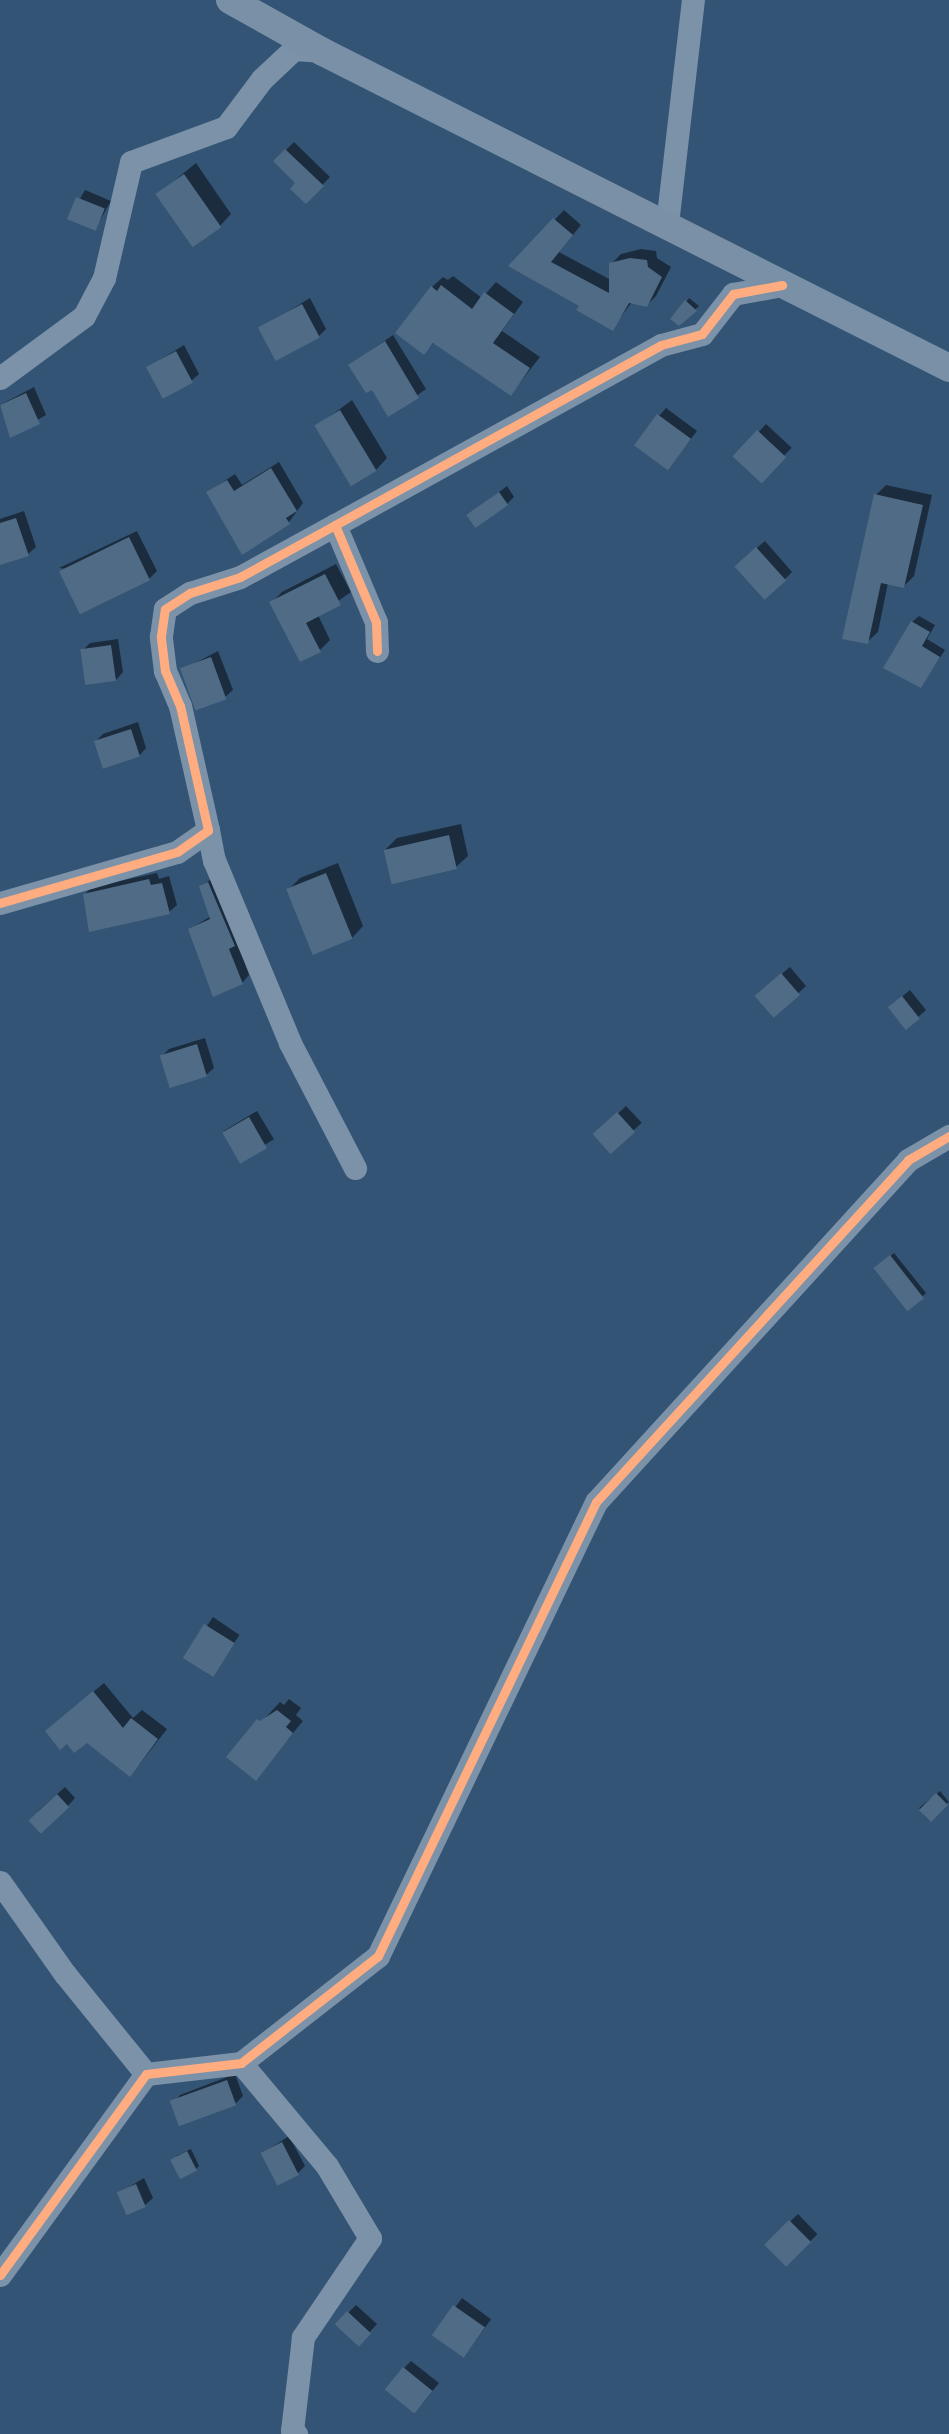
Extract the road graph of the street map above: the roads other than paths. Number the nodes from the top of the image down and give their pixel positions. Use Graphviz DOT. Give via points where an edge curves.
graph roads {
  1 [pos="230,0"];
  2 [pos="693,0"];
  3 [pos="323,52"];
  4 [pos="667,224"];
  5 [pos="782,285"];
  6 [pos="949,368"];
  7 [pos="0,378"];
  8 [pos="335,526"];
  9 [pos="377,651"];
  10 [pos="208,830"];
  11 [pos="0,904"];
  12 [pos="949,1136"];
  13 [pos="355,1168"];
  14 [pos="0,1882"];
  15 [pos="242,2063"];
  16 [pos="146,2074"];
  17 [pos="0,2275"];
  18 [pos="296,2434"];
  1 -- 3 [label="main road"];
  2 -- 4 [label="street"];
  3 -- 4 [label="main road"];
  3 -- 7 [label="street" via="294,49 262,79 226,127 131,162 104,278 83,316"];
  4 -- 5 [label="main road"];
  5 -- 6 [label="main road"];
  5 -- 8 [label="street" via="733,294 702,334 661,345"];
  8 -- 9 [label="street" via="376,622"];
  8 -- 10 [label="street" via="240,577 190,593 165,609 161,636 165,671 180,705"];
  10 -- 11 [label="street" via="177,852"];
  10 -- 13 [label="street" via="214,860 290,1043"];
  12 -- 15 [label="street" via="908,1160 596,1502 377,1956"];
  14 -- 16 [label="street" via="65,1974"];
  15 -- 16 [label="street"];
  15 -- 18 [label="street" via="327,2166 370,2238 303,2337 292,2430"];
  16 -- 17 [label="street"];
}
